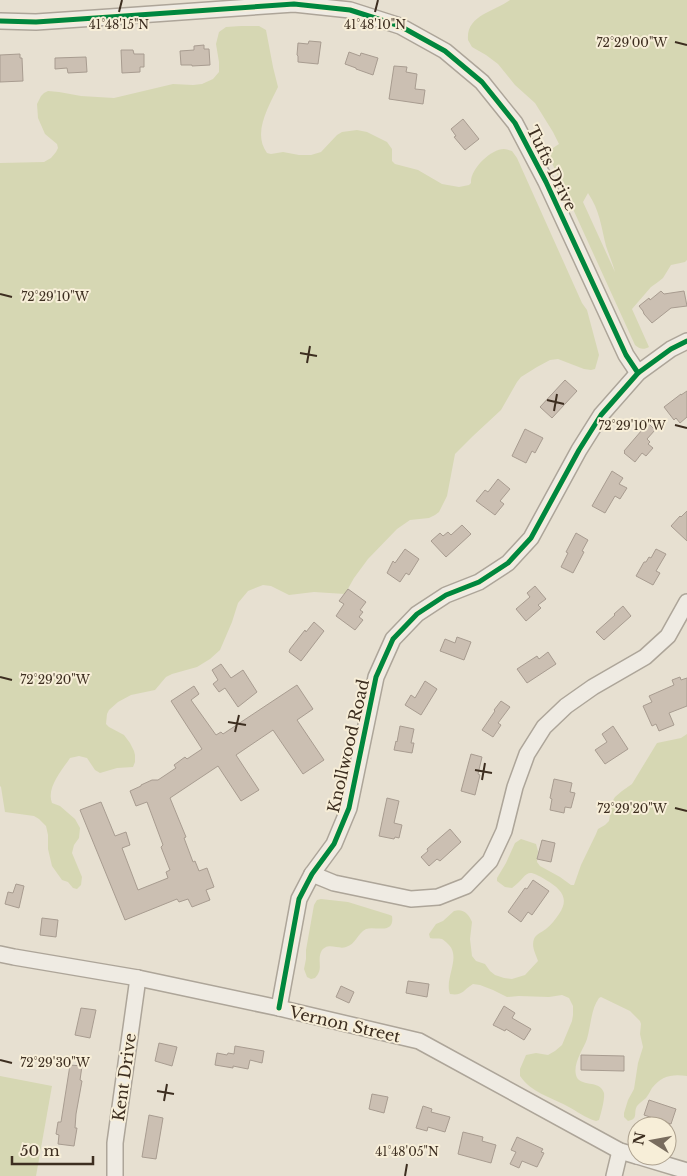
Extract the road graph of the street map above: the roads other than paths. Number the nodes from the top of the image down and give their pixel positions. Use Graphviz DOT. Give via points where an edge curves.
graph roads {
  1 [pos="173,6"];
  2 [pos="0,21"];
  3 [pos="687,341"];
  4 [pos="638,373"];
  5 [pos="687,602"];
  6 [pos="312,874"];
  7 [pos="0,954"];
  8 [pos="138,978"];
  9 [pos="279,1008"];
  10 [pos="620,1151"];
  11 [pos="627,1153"];
  12 [pos="670,1166"];
  13 [pos="687,1171"];
  14 [pos="115,1176"];
  15 [pos="614,1176"];
  1 -- 2 [label="street, Tufts Drive" via="36,22"];
  1 -- 4 [label="street, Tufts Drive" via="294,4 350,10 400,26 445,52 482,82 515,123 546,182 626,355"];
  3 -- 4 [label="street, Knollwood Road"];
  4 -- 6 [label="street, Knollwood Road" via="601,415 531,538 508,563 417,614 393,639 376,677 349,808 334,844"];
  5 -- 6 [label="street" via="668,636 645,657 593,687 544,727 528,754 515,787 504,831 490,861 466,886 438,897 411,899 334,883"];
  6 -- 9 [label="street, Knollwood Road" via="299,898"];
  7 -- 8 [label="street, Vernon Street"];
  8 -- 9 [label="street, Vernon Street"];
  8 -- 14 [label="street, Kent Drive" via="115,1144"];
  9 -- 10 [label="street, Vernon Street" via="419,1041"];
  10 -- 11 [label="street, Vernon Street"];
  10 -- 15 [label="street"];
  12 -- 13 [label="street, Vernon Street"];
}
